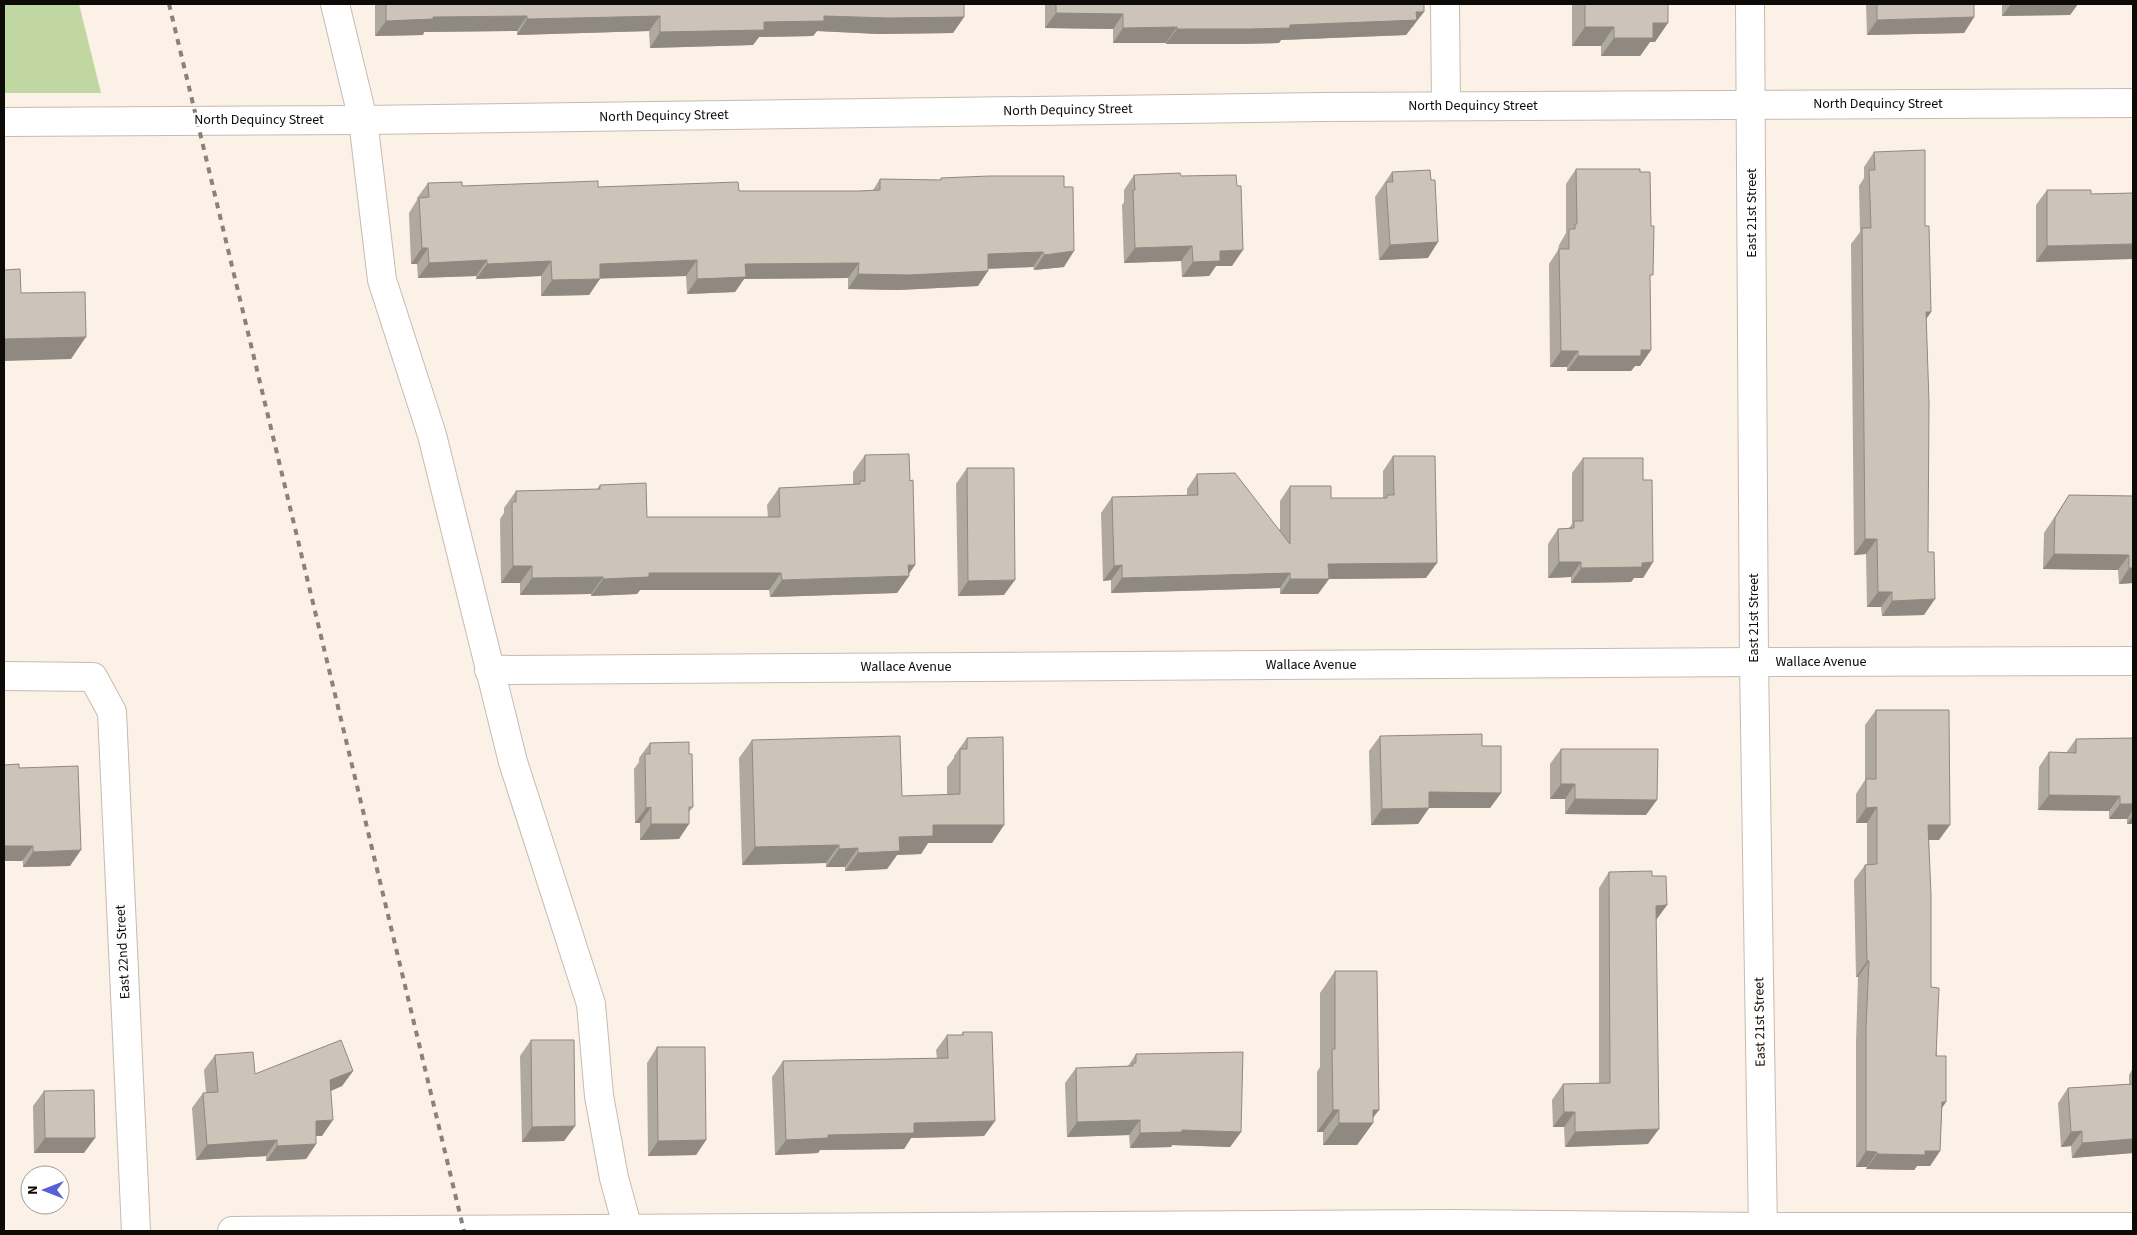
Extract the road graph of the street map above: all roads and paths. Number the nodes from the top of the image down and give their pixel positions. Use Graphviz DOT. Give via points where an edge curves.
graph roads {
  1 [pos="335,4"];
  2 [pos="1445,4"];
  3 [pos="1750,4"];
  4 [pos="2133,103"];
  5 [pos="1751,104"];
  6 [pos="1446,106"];
  7 [pos="363,120"];
  8 [pos="4,122"];
  9 [pos="2133,661"];
  10 [pos="1754,662"];
  11 [pos="489,670"];
  12 [pos="4,676"];
  13 [pos="1452,1227"];
  14 [pos="2133,1227"];
  15 [pos="628,1229"];
  16 [pos="1763,1229"];
  17 [pos="136,1231"];
  18 [pos="232,1231"];
  1 -- 7 [label="street"];
  2 -- 6 [label="street"];
  3 -- 5 [label="street, East 21st Street"];
  4 -- 5 [label="street, North Dequincy Street"];
  5 -- 6 [label="street, North Dequincy Street"];
  5 -- 10 [label="street, East 21st Street"];
  6 -- 7 [label="street, North Dequincy Street"];
  7 -- 8 [label="street, North Dequincy Street"];
  7 -- 11 [label="street" via="382,280 432,435"];
  9 -- 10 [label="street, Wallace Avenue"];
  10 -- 11 [label="street, Wallace Avenue"];
  10 -- 16 [label="street, East 21st Street"];
  11 -- 15 [label="street" via="513,762 591,1004 599,1096 614,1178"];
  12 -- 17 [label="street, East 22nd Street" via="93,677 112,712"];
  13 -- 15 [label="street"];
  13 -- 16 [label="street"];
  14 -- 16 [label="street"];
  15 -- 18 [label="street"];
}
